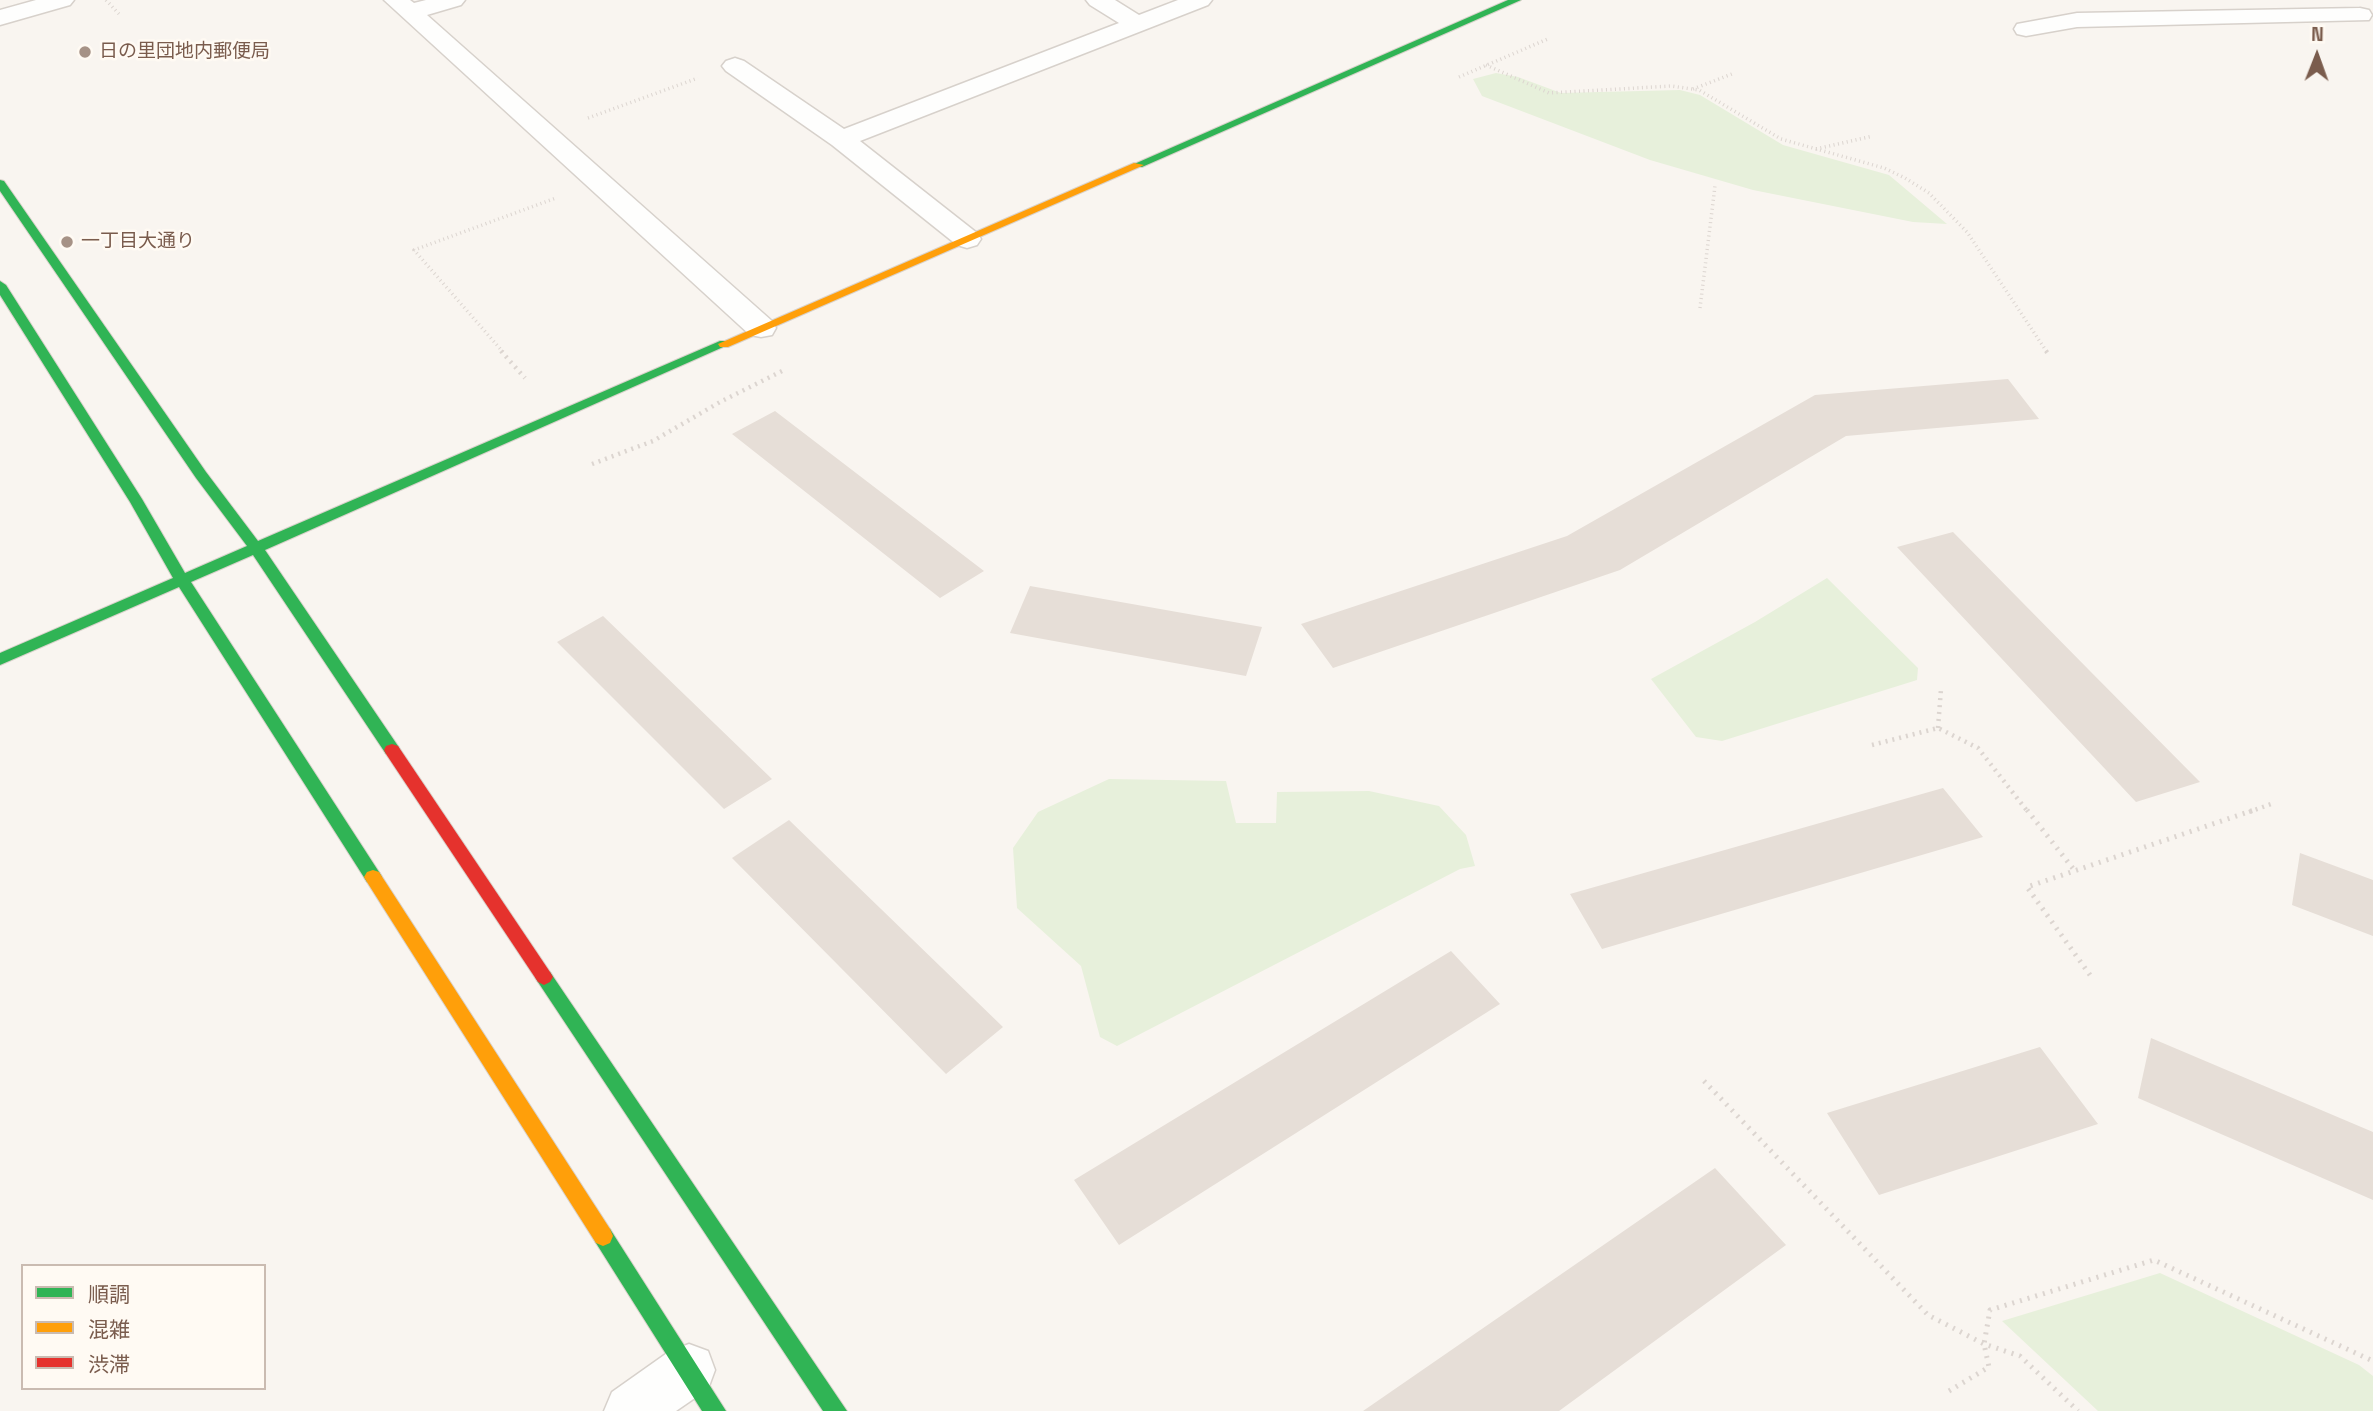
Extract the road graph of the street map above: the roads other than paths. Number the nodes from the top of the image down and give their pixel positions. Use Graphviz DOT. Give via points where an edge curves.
graph roads {
  1 [pos="62,0"];
  2 [pos="453,0"];
  3 [pos="1098,0"];
  4 [pos="1200,0"];
  5 [pos="1516,0"];
  6 [pos="403,6"];
  7 [pos="2360,16"];
  8 [pos="0,18"];
  9 [pos="1137,24"];
  10 [pos="2026,29"];
  11 [pos="735,66"];
  12 [pos="841,139"];
  13 [pos="0,183"];
  14 [pos="967,239"];
  15 [pos="0,285"];
  16 [pos="761,328"];
  17 [pos="256,548"];
  18 [pos="182,580"];
  19 [pos="0,659"];
  20 [pos="702,1390"];
  21 [pos="631,1411"];
  22 [pos="836,1411"];
  1 -- 8 [label="street"];
  2 -- 6 [label="street"];
  3 -- 9 [label="street"];
  4 -- 9 [label="street"];
  5 -- 14 [label="street"];
  6 -- 16 [label="street"];
  7 -- 10 [label="street" via="2077,20"];
  9 -- 12 [label="street"];
  11 -- 12 [label="street"];
  12 -- 14 [label="street"];
  13 -- 17 [label="street"];
  14 -- 16 [label="street"];
  15 -- 18 [label="street"];
  16 -- 17 [label="street"];
  17 -- 18 [label="street"];
  17 -- 22 [label="street"];
  18 -- 19 [label="street"];
  18 -- 20 [label="street"];
  20 -- 21 [label="street"];
}
